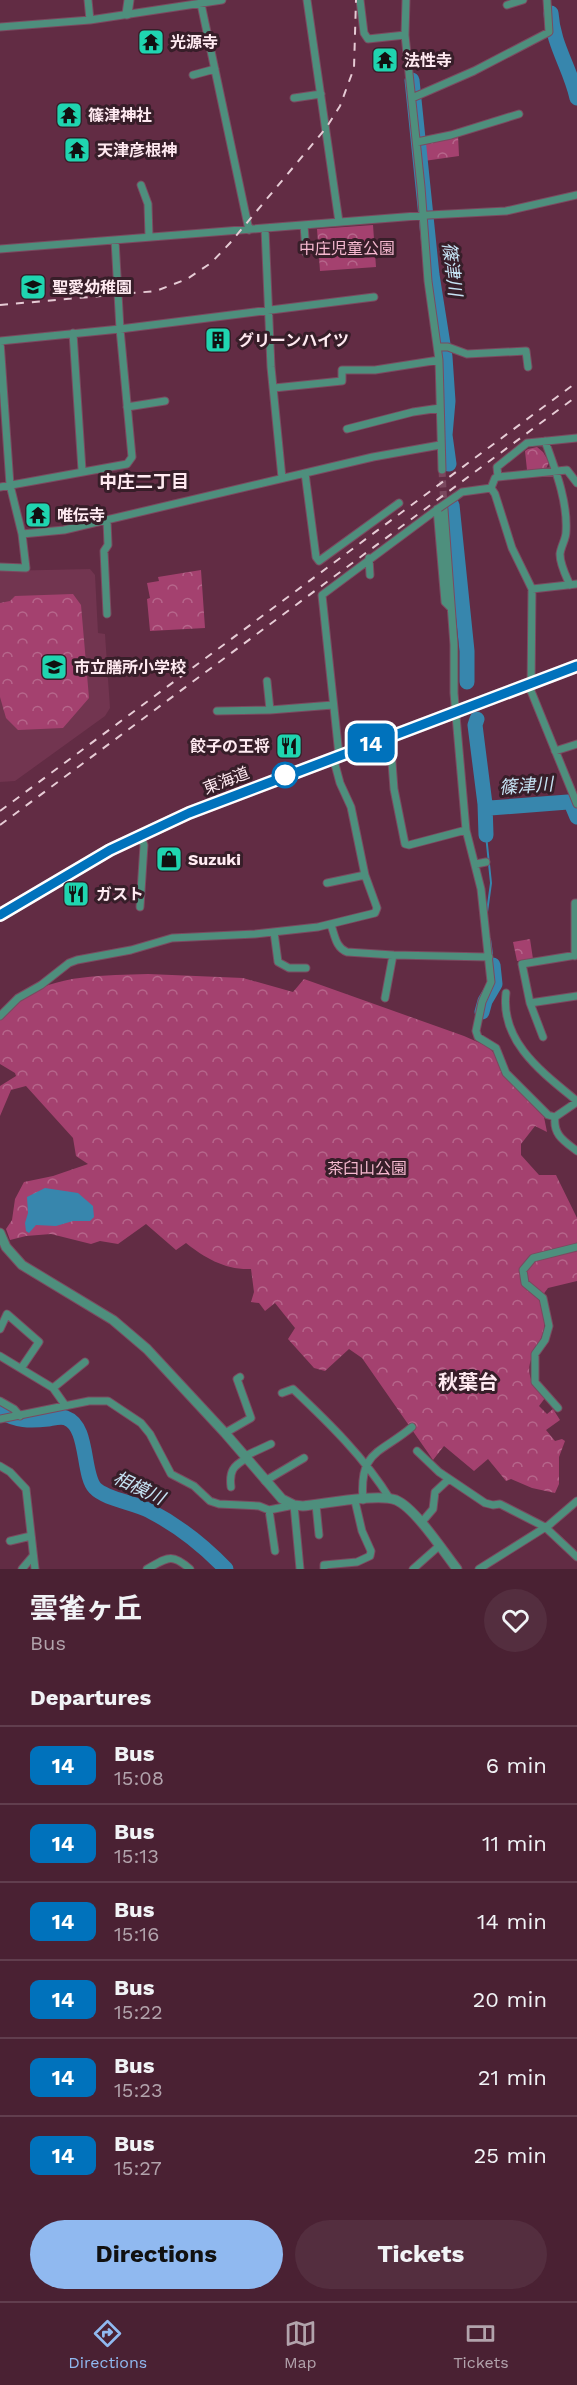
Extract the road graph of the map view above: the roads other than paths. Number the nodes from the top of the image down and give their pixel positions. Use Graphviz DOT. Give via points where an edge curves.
graph roads {
  1 [pos="88,0"];
  2 [pos="129,0"];
  3 [pos="222,0"];
  4 [pos="307,0"];
  5 [pos="360,0"];
  6 [pos="406,0"];
  7 [pos="523,0"];
  8 [pos="547,0"];
  9 [pos="201,4"];
  10 [pos="507,4"];
  11 [pos="127,14"];
  12 [pos="90,20"];
  13 [pos="0,27"];
  14 [pos="405,35"];
  15 [pos="215,69"];
  16 [pos="193,75"];
  17 [pos="321,93"];
  18 [pos="414,97"];
  19 [pos="294,98"];
  20 [pos="519,114"];
  21 [pos="419,142"];
  22 [pos="141,185"];
  23 [pos="577,195"];
  24 [pos="426,216"];
  25 [pos="339,222"];
  26 [pos="304,225"];
  27 [pos="265,229"];
  28 [pos="249,230"];
  29 [pos="149,237"];
  30 [pos="115,240"];
  31 [pos="0,249"];
  32 [pos="306,253"];
  33 [pos="374,297"];
  34 [pos="268,311"];
  35 [pos="120,329"];
  36 [pos="73,333"];
  37 [pos="0,341"];
  38 [pos="442,347"];
  39 [pos="439,360"];
  40 [pos="528,367"];
  41 [pos="274,388"];
  42 [pos="2,393"];
  43 [pos="165,402"];
  44 [pos="127,406"];
  45 [pos="440,408"];
  46 [pos="347,429"];
  47 [pos="577,438"];
  48 [pos="442,440"];
  49 [pos="545,441"];
  50 [pos="82,470"];
  51 [pos="442,470"];
  52 [pos="556,471"];
  53 [pos="305,473"];
  54 [pos="498,477"];
  55 [pos="282,478"];
  56 [pos="577,483"];
  57 [pos="10,484"];
  58 [pos="0,487"];
  59 [pos="490,488"];
  60 [pos="399,503"];
  61 [pos="440,508"];
  62 [pos="107,520"];
  63 [pos="22,534"];
  64 [pos="369,558"];
  65 [pos="0,567"];
  66 [pos="370,575"];
  67 [pos="573,585"];
  68 [pos="532,589"];
  69 [pos="106,614"];
  70 [pos="577,666"];
  71 [pos="267,681"];
  72 [pos="530,684"];
  73 [pos="333,705"];
  74 [pos="270,710"];
  75 [pos="217,711"];
  76 [pos="456,712"];
  77 [pos="387,737"];
  78 [pos="577,744"];
  79 [pos="555,751"];
  80 [pos="336,756"];
  81 [pos="577,804"];
  82 [pos="466,830"];
  83 [pos="140,835"];
  84 [pos="486,862"];
  85 [pos="476,864"];
  86 [pos="365,875"];
  87 [pos="327,883"];
  88 [pos="577,903"];
  89 [pos="140,907"];
  90 [pos="0,915"];
  91 [pos="331,925"];
  92 [pos="274,933"];
  93 [pos="393,955"];
  94 [pos="576,956"];
  95 [pos="489,957"];
  96 [pos="306,968"];
  97 [pos="506,993"];
  98 [pos="577,996"];
  99 [pos="385,998"];
  100 [pos="530,1003"];
  101 [pos="0,1016"];
  102 [pos="543,1037"];
  103 [pos="577,1102"];
  104 [pos="555,1117"];
  105 [pos="577,1151"];
  106 [pos="0,1233"];
  107 [pos="577,1247"];
  108 [pos="0,1329"];
  109 [pos="0,1356"];
  110 [pos="85,1362"];
  111 [pos="22,1367"];
  112 [pos="240,1377"];
  113 [pos="53,1388"];
  114 [pos="282,1393"];
  115 [pos="0,1401"];
  116 [pos="65,1405"];
  117 [pos="558,1408"];
  118 [pos="19,1417"];
  119 [pos="3,1419"];
  120 [pos="412,1427"];
  121 [pos="225,1433"];
  122 [pos="271,1444"];
  123 [pos="417,1451"];
  124 [pos="246,1457"];
  125 [pos="304,1458"];
  126 [pos="0,1466"];
  127 [pos="365,1466"];
  128 [pos="449,1479"];
  129 [pos="265,1481"];
  130 [pos="231,1487"];
  131 [pos="390,1498"];
  132 [pos="359,1500"];
  133 [pos="577,1501"];
  134 [pos="294,1505"];
  135 [pos="316,1505"];
  136 [pos="269,1510"];
  137 [pos="421,1523"];
  138 [pos="545,1527"];
  139 [pos="319,1535"];
  140 [pos="31,1536"];
  141 [pos="10,1541"];
  142 [pos="439,1546"];
  143 [pos="275,1551"];
  144 [pos="33,1556"];
  145 [pos="577,1557"];
  146 [pos="22,1569"];
  147 [pos="35,1569"];
  148 [pos="147,1569"];
  149 [pos="190,1569"];
  150 [pos="300,1569"];
  151 [pos="324,1569"];
  152 [pos="412,1569"];
  153 [pos="457,1569"];
  154 [pos="479,1569"];
  1 -- 12 [label="street"];
  2 -- 11 [label="street"];
  3 -- 9 [label="street"];
  4 -- 17 [label="street"];
  5 -- 14 [label="street" via="368,39"];
  6 -- 14 [label="street"];
  7 -- 10 [label="street"];
  8 -- 18 [label="street" via="549,32"];
  9 -- 11 [label="street"];
  9 -- 15 [label="street"];
  11 -- 12 [label="street"];
  12 -- 13 [label="street"];
  14 -- 18 [label="street"];
  15 -- 16 [label="street"];
  15 -- 28 [label="street"];
  17 -- 19 [label="street"];
  17 -- 25 [label="street"];
  18 -- 21 [label="street"];
  20 -- 21 [label="street"];
  21 -- 24 [label="street"];
  22 -- 29 [label="street" via="148,204"];
  23 -- 24 [label="street" via="506,211"];
  24 -- 25 [label="street"];
  24 -- 38 [label="street"];
  25 -- 26 [label="street"];
  26 -- 27 [label="street"];
  26 -- 32 [label="street"];
  27 -- 28 [label="street"];
  27 -- 34 [label="street"];
  28 -- 29 [label="street"];
  29 -- 30 [label="street"];
  30 -- 31 [label="street"];
  30 -- 35 [label="street"];
  33 -- 34 [label="street"];
  34 -- 35 [label="street"];
  34 -- 41 [label="street"];
  35 -- 36 [label="street"];
  35 -- 44 [label="street"];
  36 -- 37 [label="street"];
  36 -- 50 [label="street"];
  37 -- 42 [label="street"];
  38 -- 39 [label="street"];
  38 -- 40 [label="street" via="467,354 526,351"];
  39 -- 41 [label="street" via="375,370 342,370 342,381"];
  39 -- 45 [label="street"];
  41 -- 55 [label="street"];
  42 -- 57 [label="street"];
  43 -- 44 [label="street"];
  44 -- 50 [label="street" via="132,457 127,464"];
  45 -- 46 [label="street"];
  45 -- 48 [label="street"];
  47 -- 49 [label="street"];
  48 -- 51 [label="street"];
  48 -- 53 [label="street"];
  49 -- 52 [label="street"];
  49 -- 54 [label="street" via="527,443 497,466"];
  50 -- 57 [label="street"];
  52 -- 54 [label="street"];
  52 -- 56 [label="street" via="567,470"];
  52 -- 67 [label="street" via="567,533 560,553 561,564"];
  53 -- 55 [label="street"];
  53 -- 60 [label="street" via="319,561"];
  54 -- 59 [label="street"];
  55 -- 62 [label="street"];
  57 -- 58 [label="street"];
  57 -- 63 [label="street"];
  59 -- 61 [label="street, bridge" via="462,492"];
  59 -- 68 [label="street"];
  61 -- 64 [label="street"];
  61 -- 76 [label="street" via="452,608"];
  62 -- 63 [label="street"];
  62 -- 69 [label="street"];
  63 -- 65 [label="street" via="26,568"];
  64 -- 66 [label="street"];
  64 -- 73 [label="street" via="322,595"];
  67 -- 68 [label="street"];
  68 -- 72 [label="street"];
  70 -- 72 [label="highway, 東海道"];
  71 -- 74 [label="street"];
  72 -- 76 [label="highway, 東海道"];
  72 -- 79 [label="street"];
  73 -- 74 [label="street"];
  73 -- 80 [label="street"];
  74 -- 75 [label="street"];
  76 -- 77 [label="highway, 東海道"];
  76 -- 82 [label="street"];
  77 -- 80 [label="highway, 東海道"];
  77 -- 82 [label="street" via="405,844"];
  78 -- 79 [label="street"];
  79 -- 81 [label="street"];
  80 -- 83 [label="highway, 東海道"];
  80 -- 86 [label="street"];
  82 -- 85 [label="street"];
  83 -- 89 [label="street" via="144,845"];
  83 -- 90 [label="highway, 東海道"];
  84 -- 85 [label="street"];
  85 -- 95 [label="street"];
  86 -- 87 [label="street"];
  86 -- 91 [label="street" via="378,911"];
  88 -- 94 [label="street"];
  91 -- 92 [label="street"];
  91 -- 93 [label="street" via="341,950"];
  92 -- 96 [label="street" via="278,962 289,968"];
  92 -- 101 [label="street" via="172,938 77,960 18,998"];
  93 -- 95 [label="street"];
  93 -- 99 [label="street"];
  94 -- 100 [label="street" via="522,964"];
  95 -- 104 [label="street" via="491,982 477,1017 478,1037 496,1048 506,1073 548,1115"];
  97 -- 103 [label="street" via="507,1019 519,1045 537,1068"];
  98 -- 100 [label="street"];
  100 -- 102 [label="street"];
  103 -- 104 [label="street"];
  104 -- 105 [label="street" via="555,1131"];
  106 -- 121 [label="street" via="22,1265 128,1332"];
  107 -- 117 [label="street" via="533,1258 523,1270 525,1283 543,1298 549,1331 535,1354 535,1382 549,1403"];
  108 -- 111 [label="street" via="7,1314 39,1342"];
  109 -- 111 [label="street"];
  110 -- 113 [label="street"];
  111 -- 113 [label="street"];
  112 -- 121 [label="street" via="237,1379 251,1418"];
  113 -- 116 [label="street"];
  114 -- 127 [label="street" via="293,1389"];
  115 -- 118 [label="street"];
  116 -- 118 [label="street"];
  116 -- 136 [label="street" via="108,1401 141,1423 171,1474 194,1486 210,1501"];
  118 -- 119 [label="street"];
  120 -- 127 [label="street" via="372,1455"];
  121 -- 124 [label="street"];
  122 -- 124 [label="street"];
  123 -- 128 [label="street"];
  124 -- 129 [label="street"];
  124 -- 130 [label="street" via="231,1470"];
  125 -- 129 [label="street"];
  126 -- 140 [label="street" via="26,1490"];
  127 -- 131 [label="street"];
  127 -- 132 [label="street"];
  128 -- 137 [label="street" via="435,1492 433,1509"];
  128 -- 138 [label="street" via="485,1503 500,1504"];
  129 -- 134 [label="street" via="277,1495"];
  131 -- 132 [label="street"];
  131 -- 137 [label="street" via="410,1509"];
  132 -- 135 [label="street"];
  132 -- 151 [label="street" via="362,1531 370,1556 357,1562 324,1565"];
  133 -- 138 [label="street"];
  134 -- 135 [label="street"];
  134 -- 136 [label="street"];
  134 -- 150 [label="street"];
  135 -- 139 [label="street"];
  136 -- 143 [label="street"];
  137 -- 142 [label="street"];
  138 -- 145 [label="street"];
  138 -- 154 [label="street"];
  140 -- 141 [label="street"];
  140 -- 144 [label="street"];
  142 -- 152 [label="street"];
  142 -- 153 [label="street"];
  144 -- 146 [label="street"];
  144 -- 147 [label="street"];
  148 -- 149 [label="street" via="168,1557 178,1558"];
}
